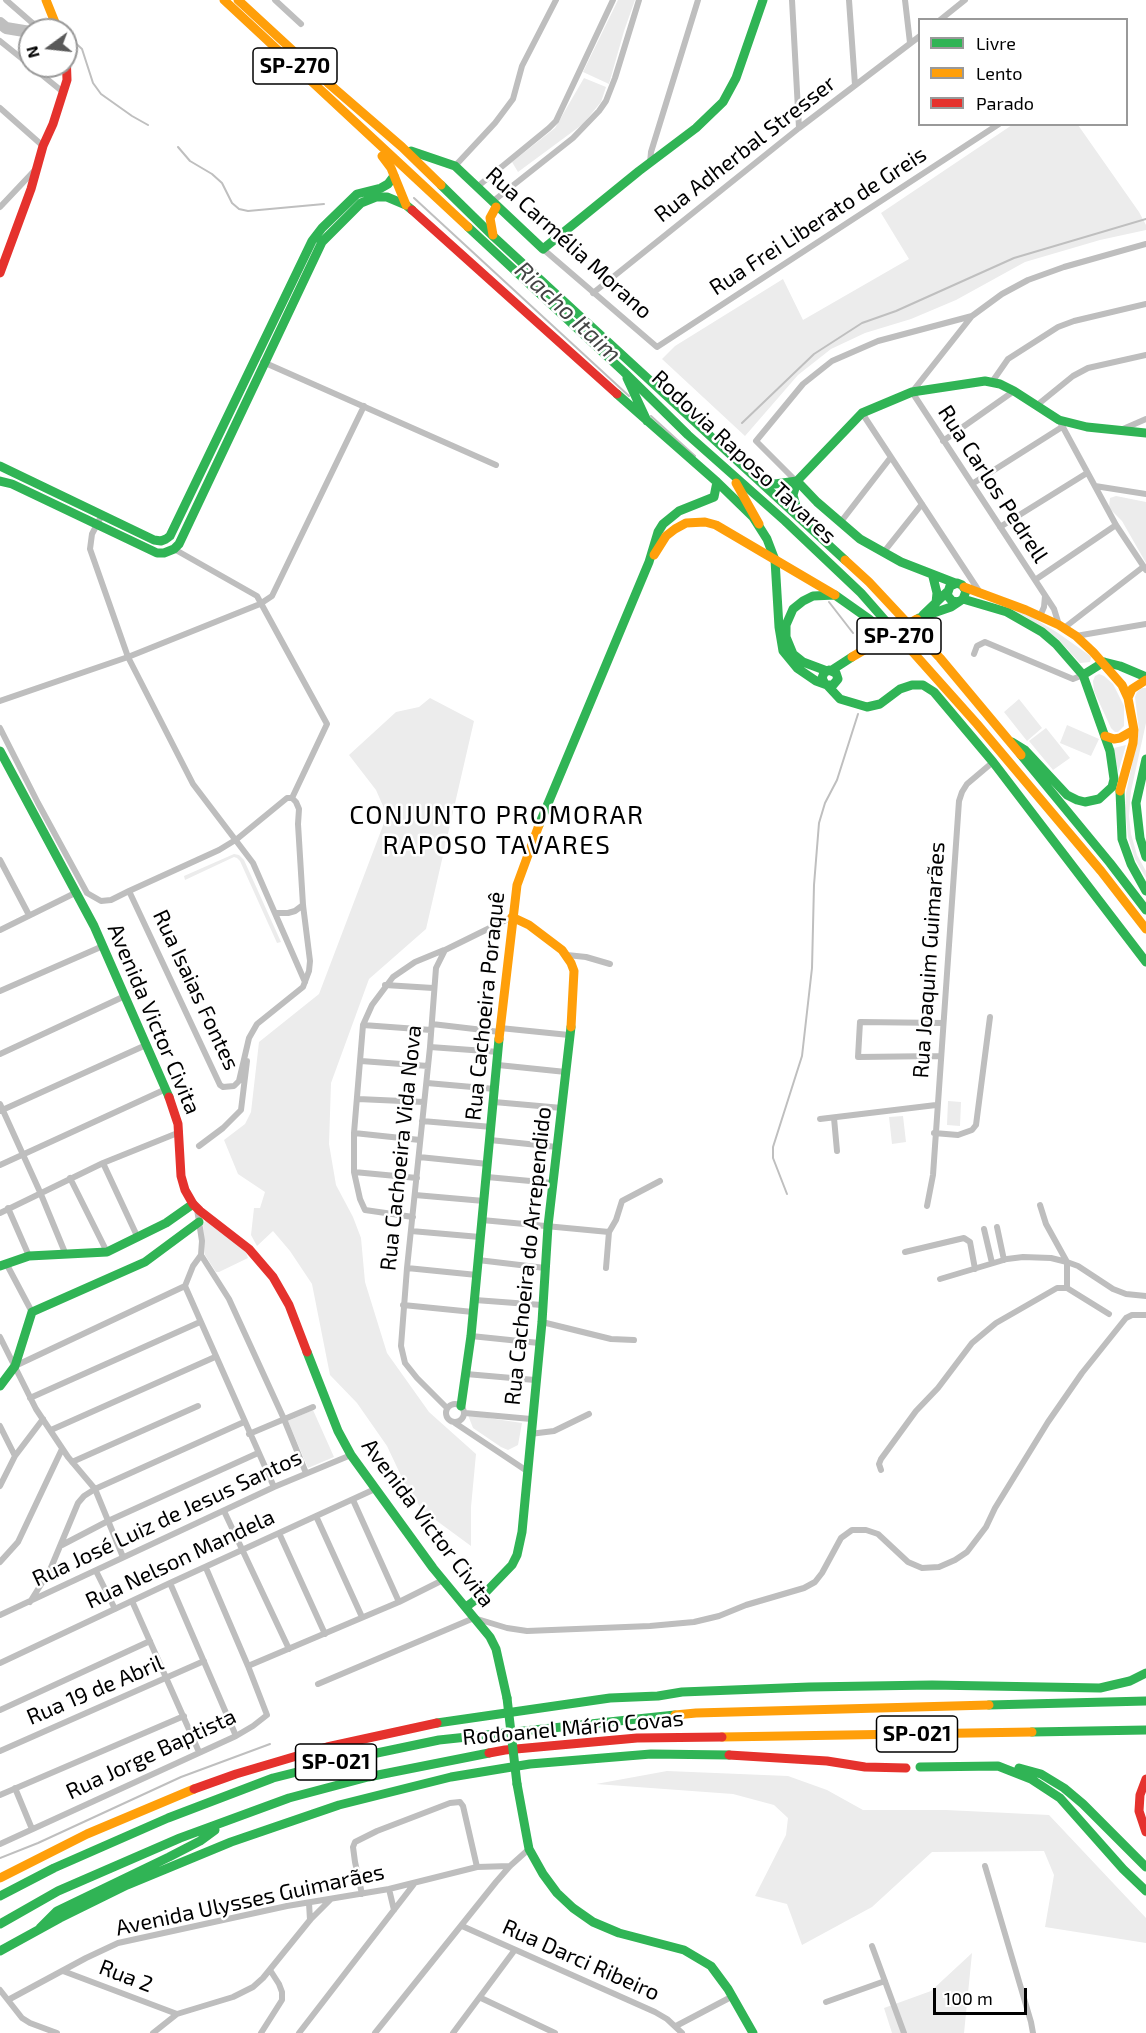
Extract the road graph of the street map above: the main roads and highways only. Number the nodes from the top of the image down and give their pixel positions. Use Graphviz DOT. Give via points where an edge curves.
graph roads {
  1 [pos="45,0"];
  2 [pos="224,0"];
  3 [pos="238,0"];
  4 [pos="763,0"];
  5 [pos="246,4"];
  6 [pos="53,18"];
  7 [pos="67,78"];
  8 [pos="365,132"];
  9 [pos="402,147"];
  10 [pos="394,176"];
  11 [pos="368,194"];
  12 [pos="494,204"];
  13 [pos="406,205"];
  14 [pos="494,237"];
  15 [pos="0,273"];
  16 [pos="624,372"];
  17 [pos="236,411"];
  18 [pos="647,422"];
  19 [pos="1146,433"];
  20 [pos="0,466"];
  21 [pos="733,476"];
  22 [pos="753,476"];
  23 [pos="0,481"];
  24 [pos="797,481"];
  25 [pos="717,482"];
  26 [pos="801,521"];
  27 [pos="760,527"];
  28 [pos="760,552"];
  29 [pos="775,560"];
  30 [pos="649,561"];
  31 [pos="931,576"];
  32 [pos="955,588"];
  33 [pos="835,596"];
  34 [pos="961,600"];
  35 [pos="936,603"];
  36 [pos="981,604"];
  37 [pos="951,607"];
  38 [pos="918,619"];
  39 [pos="1104,662"];
  40 [pos="929,672"];
  41 [pos="834,674"];
  42 [pos="1083,675"];
  43 [pos="1146,678"];
  44 [pos="826,684"];
  45 [pos="1128,698"];
  46 [pos="852,704"];
  47 [pos="1134,730"];
  48 [pos="1105,736"];
  49 [pos="1006,740"];
  50 [pos="0,751"];
  51 [pos="1146,759"];
  52 [pos="1146,857"];
  53 [pos="1146,891"];
  54 [pos="1146,910"];
  55 [pos="512,917"];
  56 [pos="1146,929"];
  57 [pos="1146,962"];
  58 [pos="195,1206"];
  59 [pos="199,1222"];
  60 [pos="3,1264"];
  61 [pos="0,1386"];
  62 [pos="463,1412"];
  63 [pos="466,1607"];
  64 [pos="1146,1673"];
  65 [pos="658,1696"];
  66 [pos="1146,1701"];
  67 [pos="1063,1702"];
  68 [pos="1146,1730"];
  69 [pos="998,1766"];
  70 [pos="920,1767"];
  71 [pos="906,1768"];
  72 [pos="1146,1779"];
  73 [pos="228,1820"];
  74 [pos="1146,1832"];
  75 [pos="1146,1867"];
  76 [pos="0,1878"];
  77 [pos="1146,1892"];
  78 [pos="0,1896"];
  79 [pos="0,1924"];
  80 [pos="40,1929"];
  81 [pos="0,1951"];
  82 [pos="753,2033"];
  1 -- 6 [label="main road"];
  2 -- 8 [label="main road, Rodovia Raposo Tavares / SP-270"];
  3 -- 5 [label="main road, Rodovia Raposo Tavares / SP-270"];
  4 -- 12 [label="main road, Rua Carmélia Morano" via="736,78 723,102 696,128 543,249"];
  5 -- 9 [label="main road, Rodovia Raposo Tavares / SP-270"];
  7 -- 15 [label="main road"];
  8 -- 10 [label="main road" via="365,140 387,161"];
  8 -- 16 [label="main road, Rodovia Raposo Tavares / SP-270"];
  9 -- 12 [label="main road, Rua Carmélia Morano" via="455,166"];
  9 -- 14 [label="main road, Rodovia Raposo Tavares / SP-270"];
  10 -- 11 [label="main road" via="388,184"];
  10 -- 13 [label="main road"];
  11 -- 13 [label="main road"];
  11 -- 17 [label="main road" via="325,237 298,280"];
  12 -- 14 [label="main road" via="490,218"];
  13 -- 18 [label="main road, Rodovia Raposo Tavares"];
  14 -- 22 [label="main road, Rodovia Raposo Tavares / SP-270"];
  16 -- 18 [label="main road"];
  16 -- 21 [label="main road, Rodovia Raposo Tavares / SP-270"];
  17 -- 20 [label="main road" via="164,541"];
  17 -- 23 [label="main road" via="179,544 164,553"];
  18 -- 25 [label="main road, Rodovia Raposo Tavares"];
  19 -- 24 [label="main road" via="1060,424 1014,391 992,382 974,382 912,392 862,413"];
  21 -- 27 [label="main road"];
  21 -- 40 [label="main road, Rodovia Raposo Tavares / SP-270" via="861,593"];
  22 -- 24 [label="main road" via="776,484"];
  22 -- 26 [label="main road, Rodovia Raposo Tavares / SP-270"];
  24 -- 26 [label="main road" via="793,500"];
  24 -- 31 [label="main road" via="860,539"];
  25 -- 27 [label="main road, Rodovia Raposo Tavares"];
  25 -- 30 [label="main road, Rua Cachoeira Poraquê" via="714,497 679,510 663,524"];
  26 -- 49 [label="main road, Rodovia Raposo Tavares / SP-270" via="905,620"];
  27 -- 28 [label="main road"];
  27 -- 29 [label="main road, Rodovia Raposo Tavares"];
  28 -- 29 [label="main road, Rua Cachoeira Poraquê"];
  28 -- 30 [label="main road, Rua Cachoeira Poraquê" via="716,525 696,521 666,536"];
  29 -- 33 [label="main road, Rua Cachoeira Poraquê"];
  29 -- 44 [label="main road, Rodovia Raposo Tavares" via="783,651 797,668"];
  30 -- 55 [label="main road, Rua Cachoeira Poraquê" via="521,869"];
  31 -- 32 [label="main road"];
  31 -- 35 [label="main road"];
  32 -- 34 [label="main road" via="966,593"];
  32 -- 34 [label="main road" via="950,600"];
  32 -- 35 [label="main road"];
  32 -- 39 [label="main road" via="979,591 1061,626"];
  33 -- 40 [label="main road, Rua Cachoeira Poraquê" via="880,628"];
  33 -- 41 [label="main road" via="813,596 802,601 793,609 786,626 793,654"];
  34 -- 36 [label="main road"];
  34 -- 37 [label="main road"];
  35 -- 38 [label="main road"];
  36 -- 37 [label="main road"];
  36 -- 42 [label="main road" via="1007,612 1042,632"];
  37 -- 38 [label="main road"];
  38 -- 41 [label="main road, bridge" via="851,658"];
  39 -- 42 [label="main road"];
  39 -- 43 [label="main road"];
  39 -- 45 [label="main road"];
  40 -- 56 [label="main road, Rodovia Raposo Tavares / SP-270" via="1065,828"];
  41 -- 44 [label="main road" via="833,685"];
  41 -- 44 [label="main road" via="823,675"];
  41 -- 46 [label="main road"];
  42 -- 48 [label="main road"];
  43 -- 45 [label="main road" via="1132,689"];
  44 -- 46 [label="main road, Rodovia Raposo Tavares" via="835,695"];
  45 -- 47 [label="main road"];
  46 -- 57 [label="main road" via="876,706 907,686 918,684 934,692 993,762"];
  47 -- 48 [label="main road" via="1120,738"];
  47 -- 53 [label="main road" via="1120,788 1120,814 1126,852"];
  48 -- 49 [label="main road" via="1113,767 1112,787 1099,799 1085,802 1067,795 1025,750"];
  49 -- 54 [label="main road, Rodovia Raposo Tavares / SP-270"];
  50 -- 58 [label="main road, Avenida Victor Civita" via="104,946 166,1089 180,1132 181,1176"];
  51 -- 52 [label="main road" via="1136,803"];
  55 -- 62 [label="main road, Rua Cachoeira Poraquê"];
  55 -- 63 [label="main road, Rua Cachoeira do Arrependido" via="562,950 574,971 522,1532 512,1565"];
  58 -- 60 [label="main road" via="107,1252 29,1256"];
  58 -- 63 [label="main road, Avenida Victor Civita" via="249,1249 273,1277 289,1305 351,1455"];
  59 -- 61 [label="main road" via="145,1262 32,1312 15,1366"];
  63 -- 82 [label="main road, Avenida Victor Civita, bridge" via="496,1649 529,1849 550,1884 593,1922 684,1950 711,1966"];
  64 -- 65 [label="main road" via="1100,1688 932,1684"];
  65 -- 67 [label="main road" via="979,1693 1030,1695"];
  65 -- 76 [label="main road" via="610,1698 487,1714 327,1746 176,1796 87,1834"];
  66 -- 67 [label="main road, Rodoanel Mário Covas / SP-021"];
  67 -- 78 [label="main road, Rodoanel Mário Covas / SP-021" via="696,1713 439,1740 273,1778 168,1818"];
  68 -- 73 [label="main road, Rodoanel Mário Covas / SP-021" via="637,1738 517,1749 368,1777 289,1798"];
  69 -- 70 [label="main road"];
  69 -- 75 [label="main road" via="1041,1774 1064,1788"];
  69 -- 77 [label="main road" via="1031,1779 1060,1798"];
  71 -- 80 [label="main road" via="651,1754 530,1764 452,1777 376,1795 249,1835 135,1881"];
  72 -- 74 [label="main road" via="1139,1811"];
  73 -- 79 [label="main road, Rodoanel Mário Covas / SP-021" via="58,1891"];
  73 -- 80 [label="main road" via="169,1857 57,1911"];
  80 -- 81 [label="main road"];
}
